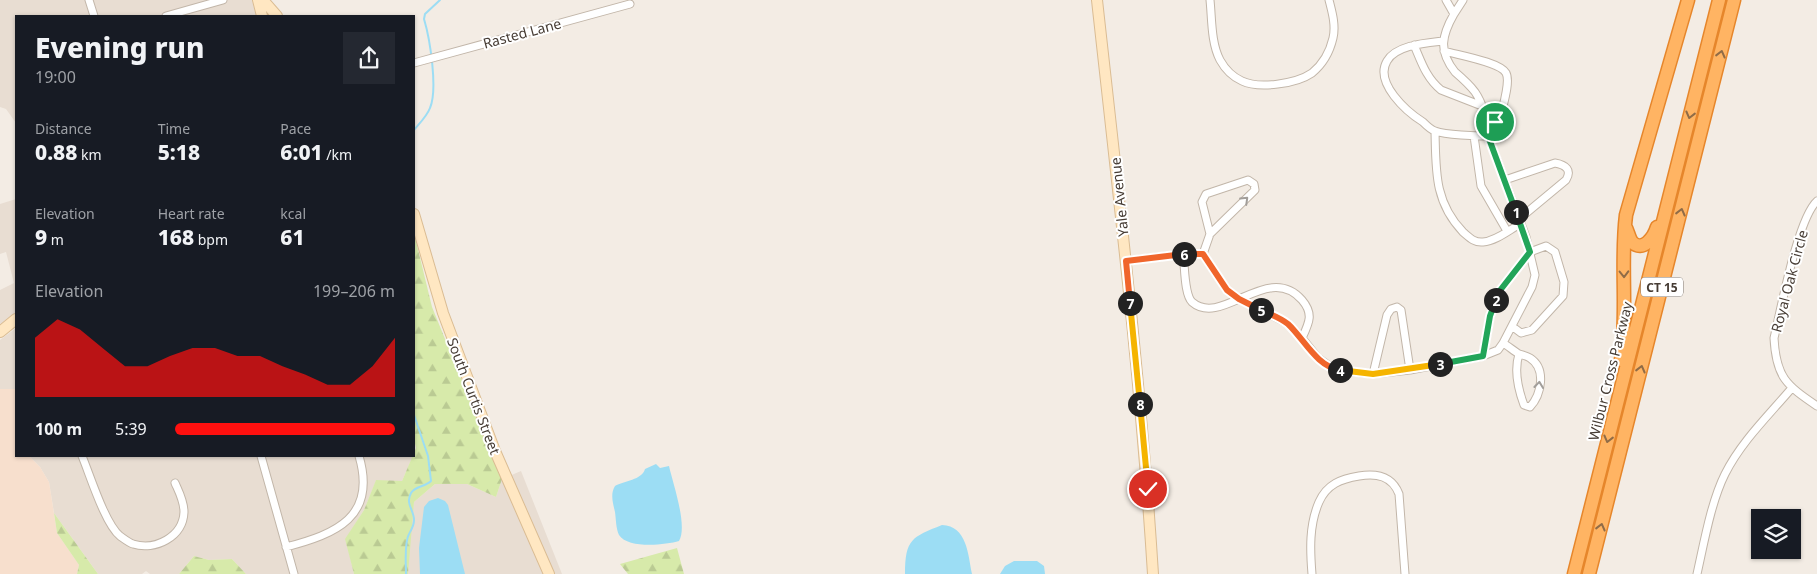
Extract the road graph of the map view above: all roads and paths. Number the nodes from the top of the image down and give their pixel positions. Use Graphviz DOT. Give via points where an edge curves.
graph roads {
  1 [pos="89,0"];
  2 [pos="223,0"];
  3 [pos="258,0"];
  4 [pos="263,0"];
  5 [pos="1097,0"];
  6 [pos="1210,0"];
  7 [pos="1329,0"];
  8 [pos="1446,0"];
  9 [pos="1463,0"];
  10 [pos="1688,0"];
  11 [pos="1719,0"];
  12 [pos="1734,0"];
  13 [pos="630,4"];
  14 [pos="1454,14"];
  15 [pos="94,15"];
  16 [pos="170,15"];
  17 [pos="262,15"];
  18 [pos="276,15"];
  19 [pos="1442,41"];
  20 [pos="1414,45"];
  21 [pos="1444,51"];
  22 [pos="415,63"];
  23 [pos="1482,106"];
  24 [pos="1487,123"];
  25 [pos="1435,131"];
  26 [pos="1474,136"];
  27 [pos="1488,136"];
  28 [pos="1504,180"];
  29 [pos="1817,201"];
  30 [pos="1667,205"];
  31 [pos="415,218"];
  32 [pos="1519,221"];
  33 [pos="1625,226"];
  34 [pos="1507,231"];
  35 [pos="1210,234"];
  36 [pos="1530,252"];
  37 [pos="1183,254"];
  38 [pos="1203,254"];
  39 [pos="1126,261"];
  40 [pos="1239,299"];
  41 [pos="15,320"];
  42 [pos="1513,327"];
  43 [pos="0,332"];
  44 [pos="1302,338"];
  45 [pos="1503,343"];
  46 [pos="1519,354"];
  47 [pos="1483,356"];
  48 [pos="1410,370"];
  49 [pos="1373,374"];
  50 [pos="1791,389"];
  51 [pos="1817,406"];
  52 [pos="1614,416"];
  53 [pos="82,457"];
  54 [pos="261,457"];
  55 [pos="359,457"];
  56 [pos="175,483"];
  57 [pos="286,547"];
  58 [pos="294,574"];
  59 [pos="549,574"];
  60 [pos="1153,574"];
  61 [pos="1312,574"];
  62 [pos="1405,574"];
  63 [pos="1574,574"];
  64 [pos="1589,574"];
  65 [pos="1697,574"];
  1 -- 15 [label="street"];
  2 -- 16 [label="street"];
  3 -- 17 [label="street"];
  4 -- 18 [label="street"];
  5 -- 39 [label="street, Yale Avenue"];
  6 -- 7 [label="street" via="1215,44 1221,61 1242,81 1261,85 1300,79 1320,66 1334,36"];
  8 -- 14 [label="street"];
  9 -- 14 [label="street"];
  10 -- 33 [label="highway"];
  11 -- 30 [label="highway, Wilbur Cross Parkway / CT 15, one-way"];
  64 -- 12 [label="highway, CT 15, one-way"];
  13 -- 22 [label="street, Rasted Lane"];
  14 -- 19 [label="street"];
  19 -- 20 [label="street"];
  19 -- 21 [label="street"];
  20 -- 23 [label="street" via="1428,77 1440,90"];
  20 -- 25 [label="street" via="1387,61 1385,78 1409,113"];
  21 -- 23 [label="street" via="1449,64 1474,91"];
  21 -- 24 [label="street" via="1502,68 1507,74 1500,119"];
  23 -- 24 [label="street"];
  24 -- 27 [label="street"];
  25 -- 26 [label="street"];
  25 -- 34 [label="street" via="1437,184 1455,223 1476,242 1497,238"];
  26 -- 27 [label="street"];
  26 -- 34 [label="street" via="1481,186"];
  27 -- 28 [label="street"];
  28 -- 32 [label="street"];
  28 -- 32 [label="street" via="1555,164 1568,169 1566,180"];
  29 -- 50 [label="street, Royal Oak Circle" via="1801,228 1774,338 1779,370"];
  30 -- 33 [label="highway" via="1652,238 1645,244 1634,244"];
  30 -- 52 [label="highway, Wilbur Cross Parkway / CT 15"];
  31 -- 59 [label="street, South Curtis Street" via="442,313 495,451"];
  32 -- 34 [label="street"];
  32 -- 36 [label="street"];
  33 -- 52 [label="highway, one-way" via="1624,338 1614,393"];
  35 -- 35 [label="street, one-way" via="1255,190 1254,184 1248,180 1206,194 1202,202"];
  35 -- 38 [label="street"];
  36 -- 42 [label="street" via="1535,275"];
  36 -- 42 [label="street" via="1546,246 1555,252 1564,282 1563,296 1532,330 1521,332"];
  36 -- 47 [label="street" via="1498,293"];
  37 -- 38 [label="street"];
  37 -- 39 [label="street"];
  37 -- 40 [label="street" via="1188,296 1193,303 1204,308 1218,307"];
  38 -- 40 [label="street" via="1227,290"];
  39 -- 60 [label="street, Yale Avenue"];
  40 -- 44 [label="street" via="1286,323"];
  40 -- 44 [label="street" via="1256,290 1280,287 1296,294 1307,306 1310,319"];
  41 -- 43 [label="street"];
  42 -- 45 [label="street"];
  44 -- 49 [label="street" via="1318,358 1335,370"];
  45 -- 46 [label="street"];
  45 -- 47 [label="street" via="1498,350"];
  46 -- 46 [label="street, one-way" via="1516,369 1521,396 1524,405 1530,407 1541,385 1538,366 1531,358"];
  47 -- 48 [label="street"];
  48 -- 49 [label="street"];
  48 -- 49 [label="street" via="1401,310 1397,307 1387,315"];
  50 -- 51 [label="street, Royal Oak Circle"];
  50 -- 65 [label="street" via="1741,449 1724,475"];
  52 -- 63 [label="highway, Wilbur Cross Parkway / CT 15, one-way"];
  53 -- 56 [label="street" via="109,521 118,534 132,544 151,546 168,540 179,529 184,514"];
  54 -- 57 [label="street"];
  55 -- 57 [label="street" via="364,488 360,504 348,520 320,537"];
  57 -- 58 [label="street"];
  61 -- 62 [label="street" via="1312,532 1320,500 1327,490 1343,479 1375,474 1391,480 1400,494"];
}
